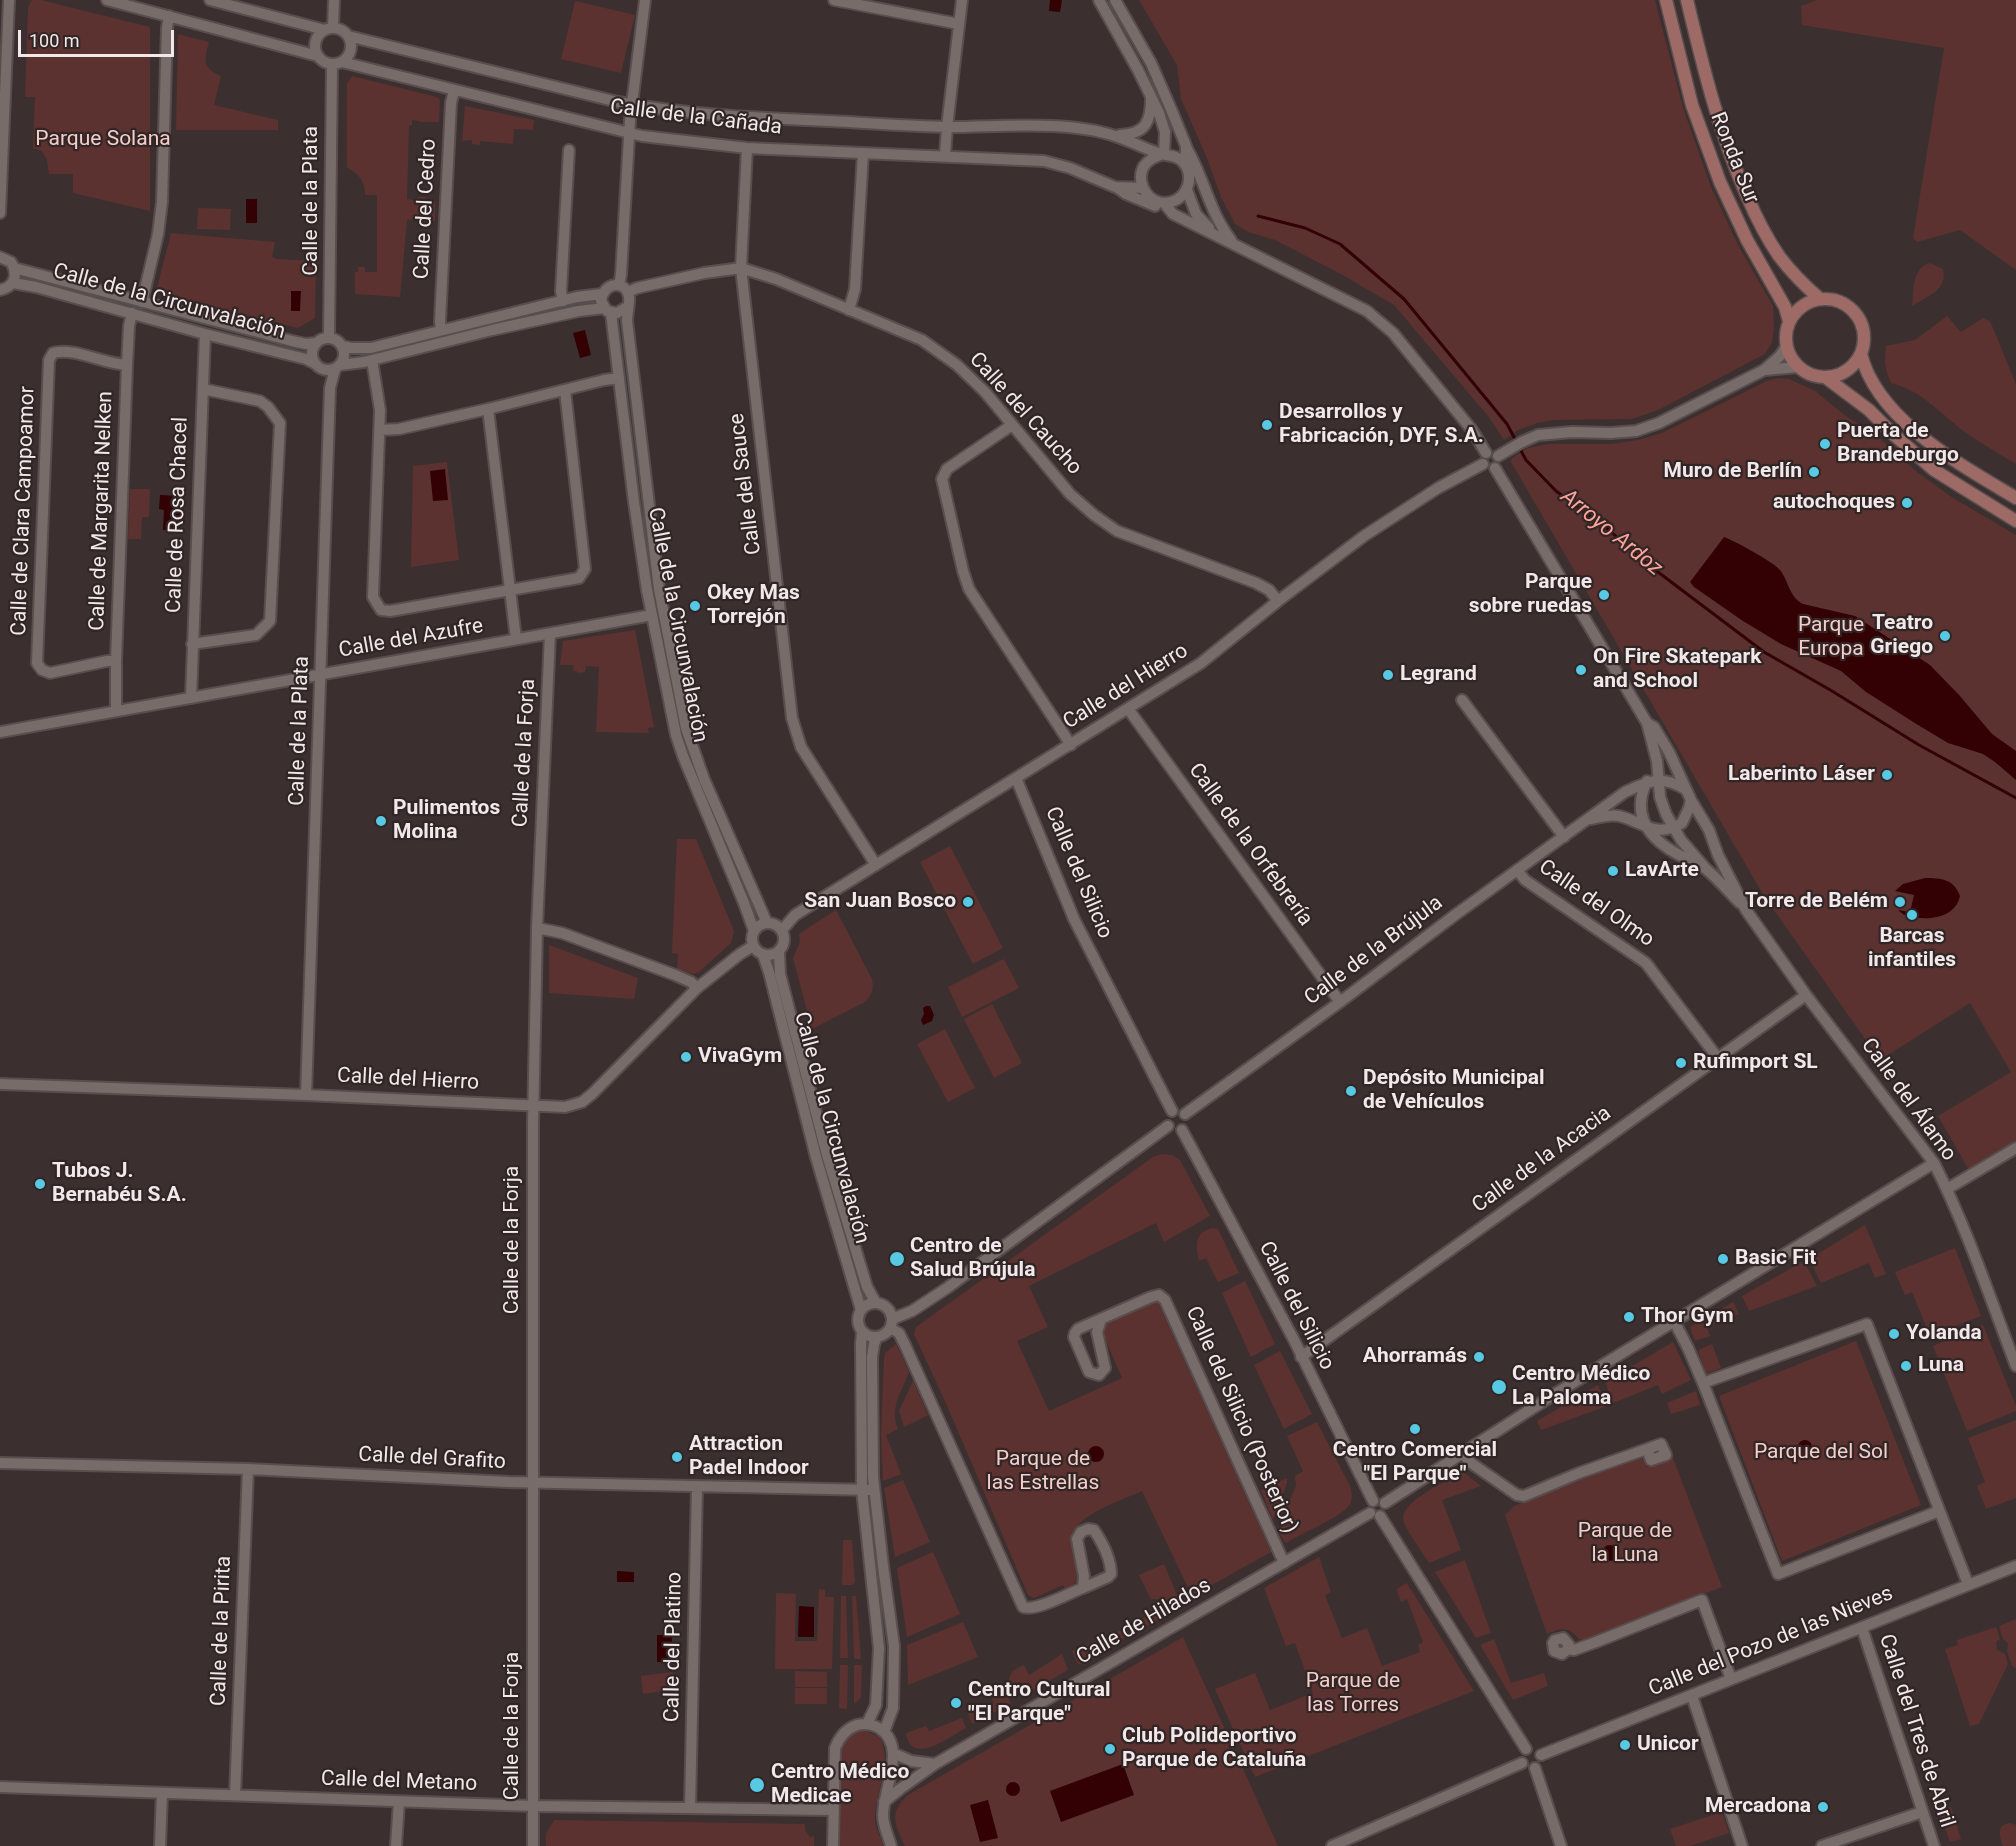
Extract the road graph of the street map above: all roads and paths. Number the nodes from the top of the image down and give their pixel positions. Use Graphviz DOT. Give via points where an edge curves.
graph roads {
  1 [pos="9,0"];
  2 [pos="106,0"];
  3 [pos="210,0"];
  4 [pos="334,0"];
  5 [pos="645,0"];
  6 [pos="834,0"];
  7 [pos="962,0"];
  8 [pos="1099,0"];
  9 [pos="1115,0"];
  10 [pos="1666,0"];
  11 [pos="1687,0"];
  12 [pos="169,16"];
  13 [pos="959,24"];
  14 [pos="329,29"];
  15 [pos="348,36"];
  16 [pos="318,56"];
  17 [pos="337,63"];
  18 [pos="454,91"];
  19 [pos="1151,99"];
  20 [pos="632,105"];
  21 [pos="946,127"];
  22 [pos="629,134"];
  23 [pos="1115,136"];
  24 [pos="1186,146"];
  25 [pos="747,148"];
  26 [pos="569,150"];
  27 [pos="863,153"];
  28 [pos="1163,154"];
  29 [pos="945,156"];
  30 [pos="1186,166"];
  31 [pos="1115,187"];
  32 [pos="1143,188"];
  33 [pos="1187,190"];
  34 [pos="1164,203"];
  35 [pos="0,213"];
  36 [pos="1173,214"];
  37 [pos="1213,233"];
  38 [pos="1233,243"];
  39 [pos="0,257"];
  40 [pos="14,268"];
  41 [pos="741,268"];
  42 [pos="13,283"];
  43 [pos="623,289"];
  44 [pos="1,293"];
  45 [pos="602,294"];
  46 [pos="1820,299"];
  47 [pos="563,301"];
  48 [pos="142,302"];
  49 [pos="627,308"];
  50 [pos="607,310"];
  51 [pos="849,310"];
  52 [pos="132,313"];
  53 [pos="1789,321"];
  54 [pos="441,330"];
  55 [pos="205,334"];
  56 [pos="329,338"];
  57 [pos="316,343"];
  58 [pos="342,346"];
  59 [pos="1786,347"];
  60 [pos="1861,354"];
  61 [pos="372,360"];
  62 [pos="314,363"];
  63 [pos="127,365"];
  64 [pos="337,367"];
  65 [pos="1798,367"];
  66 [pos="1764,370"];
  67 [pos="1825,377"];
  68 [pos="619,378"];
  69 [pos="203,389"];
  70 [pos="564,390"];
  71 [pos="488,409"];
  72 [pos="1012,425"];
  73 [pos="379,430"];
  74 [pos="1498,456"];
  75 [pos="1485,458"];
  76 [pos="1495,468"];
  77 [pos="2016,498"];
  78 [pos="2016,521"];
  79 [pos="510,590"];
  80 [pos="1278,602"];
  81 [pos="652,615"];
  82 [pos="550,634"];
  83 [pos="516,639"];
  84 [pos="192,644"];
  85 [pos="116,661"];
  86 [pos="321,675"];
  87 [pos="191,698"];
  88 [pos="1462,700"];
  89 [pos="1129,710"];
  90 [pos="117,711"];
  91 [pos="1647,723"];
  92 [pos="0,732"];
  93 [pos="1071,745"];
  94 [pos="1016,777"];
  95 [pos="1652,781"];
  96 [pos="1686,789"];
  97 [pos="1690,800"];
  98 [pos="1588,820"];
  99 [pos="1630,820"];
  100 [pos="1647,828"];
  101 [pos="1674,828"];
  102 [pos="1564,837"];
  103 [pos="876,865"];
  104 [pos="1706,869"];
  105 [pos="1516,870"];
  106 [pos="1746,910"];
  107 [pos="767,923"];
  108 [pos="537,928"];
  109 [pos="782,930"];
  110 [pos="754,931"];
  111 [pos="753,946"];
  112 [pos="779,952"];
  113 [pos="763,955"];
  114 [pos="697,988"];
  115 [pos="1806,995"];
  116 [pos="1340,1002"];
  117 [pos="1717,1057"];
  118 [pos="0,1084"];
  119 [pos="306,1095"];
  120 [pos="533,1106"];
  121 [pos="1172,1111"];
  122 [pos="1185,1114"];
  123 [pos="1168,1126"];
  124 [pos="1182,1130"];
  125 [pos="2016,1148"];
  126 [pos="1934,1163"];
  127 [pos="1947,1189"];
  128 [pos="876,1303"];
  129 [pos="861,1311"];
  130 [pos="1101,1320"];
  131 [pos="1674,1321"];
  132 [pos="891,1323"];
  133 [pos="862,1332"];
  134 [pos="877,1337"];
  135 [pos="1301,1357"];
  136 [pos="2016,1366"];
  137 [pos="1703,1383"];
  138 [pos="1647,1449"];
  139 [pos="1462,1453"];
  140 [pos="0,1463"];
  141 [pos="248,1469"];
  142 [pos="532,1483"];
  143 [pos="697,1487"];
  144 [pos="862,1490"];
  145 [pos="874,1490"];
  146 [pos="1373,1501"];
  147 [pos="1385,1503"];
  148 [pos="1939,1511"];
  149 [pos="1375,1515"];
  150 [pos="1284,1563"];
  151 [pos="2016,1566"];
  152 [pos="1968,1584"];
  153 [pos="1083,1588"];
  154 [pos="1862,1628"];
  155 [pos="1568,1649"];
  156 [pos="1731,1679"];
  157 [pos="1692,1696"];
  158 [pos="867,1724"];
  159 [pos="884,1732"];
  160 [pos="1526,1749"];
  161 [pos="893,1753"];
  162 [pos="1541,1755"];
  163 [pos="1521,1762"];
  164 [pos="935,1764"];
  165 [pos="1535,1768"];
  166 [pos="0,1787"];
  167 [pos="162,1792"];
  168 [pos="235,1795"];
  169 [pos="399,1802"];
  170 [pos="884,1802"];
  171 [pos="533,1806"];
  172 [pos="690,1808"];
  173 [pos="833,1810"];
  174 [pos="1922,1812"];
  175 [pos="160,1846"];
  176 [pos="396,1846"];
  177 [pos="532,1846"];
  178 [pos="833,1846"];
  179 [pos="891,1846"];
  180 [pos="1332,1846"];
  181 [pos="1561,1846"];
  182 [pos="1742,1846"];
  183 [pos="1822,1846"];
  184 [pos="1934,1846"];
  1 -- 35 [label="street"];
  2 -- 12 [label="street"];
  3 -- 14 [label="street"];
  4 -- 14 [label="street"];
  5 -- 20 [label="street"];
  6 -- 13 [label="street"];
  7 -- 13 [label="street"];
  8 -- 19 [label="street"];
  9 -- 24 [label="street" via="1151,63"];
  10 -- 53 [label="main road, Ronda Sur" via="1692,105 1720,182"];
  11 -- 46 [label="main road, Ronda Sur" via="1711,98 1744,190 1779,255"];
  12 -- 16 [label="street"];
  12 -- 48 [label="street" via="162,202"];
  13 -- 21 [label="street"];
  14 -- 15 [label="street" via="339,29"];
  14 -- 16 [label="street" via="320,34 315,44"];
  15 -- 17 [label="street" via="351,50"];
  15 -- 20 [label="street, Calle de la Cañada"];
  16 -- 17 [label="street"];
  17 -- 18 [label="street, Calle de la Cañada"];
  17 -- 56 [label="street, Calle de la Plata"];
  18 -- 22 [label="street, Calle de la Cañada"];
  18 -- 54 [label="street, Calle del Cedro"];
  19 -- 23 [label="street" via="1149,121 1143,128 1132,135"];
  19 -- 28 [label="street" via="1165,132"];
  20 -- 21 [label="street, Calle de la Cañada" via="761,118"];
  20 -- 22 [label="street"];
  21 -- 23 [label="street, Calle de la Cañada" via="1050,126 1083,128"];
  21 -- 29 [label="street"];
  22 -- 25 [label="street, Calle de la Cañada"];
  22 -- 43 [label="street"];
  23 -- 28 [label="street, Calle de la Cañada"];
  24 -- 30 [label="street"];
  24 -- 38 [label="street" via="1217,218"];
  25 -- 27 [label="street, Calle de la Cañada"];
  25 -- 41 [label="street, Calle del Sauce"];
  26 -- 47 [label="street"];
  27 -- 29 [label="street, Calle de la Cañada"];
  27 -- 51 [label="street" via="855,289"];
  28 -- 30 [label="street" via="1173,155"];
  28 -- 32 [label="street" via="1143,167"];
  29 -- 31 [label="street, Calle de la Cañada" via="1044,161"];
  30 -- 33 [label="street"];
  31 -- 32 [label="street, Calle de la Cañada"];
  31 -- 36 [label="street, Calle de la Cañada"];
  32 -- 34 [label="street" via="1150,198"];
  33 -- 34 [label="street" via="1173,202"];
  33 -- 37 [label="street, Calle de la Cañada" via="1196,214"];
  34 -- 36 [label="street, Calle de la Cañada"];
  36 -- 37 [label="street, Calle de la Cañada"];
  37 -- 38 [label="street, Calle de la Cañada"];
  38 -- 75 [label="street, Calle de la Cañada" via="1381,321 1464,421"];
  39 -- 40 [label="street"];
  40 -- 42 [label="street"];
  40 -- 48 [label="street, Calle de la Circunvalación"];
  41 -- 43 [label="street, Calle del Caucho"];
  41 -- 51 [label="street, Calle del Caucho"];
  41 -- 103 [label="street, Calle del Sauce" via="792,718 801,747"];
  42 -- 44 [label="street"];
  42 -- 52 [label="street, Calle de la Circunvalación"];
  43 -- 45 [label="street" via="612,285"];
  43 -- 49 [label="street" via="629,302"];
  45 -- 47 [label="street"];
  45 -- 50 [label="street" via="601,301"];
  46 -- 53 [label="main road" via="1802,306"];
  46 -- 60 [label="main road, Ronda Sur" via="1842,303 1859,318 1864,342"];
  47 -- 54 [label="street"];
  48 -- 57 [label="street, Calle de la Circunvalación" via="292,341"];
  49 -- 50 [label="street" via="617,313"];
  49 -- 107 [label="street, Calle de la Circunvalación" via="659,589 686,728"];
  50 -- 61 [label="street" via="571,313"];
  50 -- 68 [label="street, Calle de la Circunvalación"];
  51 -- 72 [label="street, Calle del Caucho" via="922,340 957,365"];
  52 -- 55 [label="street, Calle de la Circunvalación"];
  52 -- 63 [label="street, Calle de Margarita Nelken"];
  53 -- 59 [label="main road, Ronda Sur"];
  54 -- 58 [label="street" via="363,349"];
  55 -- 62 [label="street, Calle de la Circunvalación"];
  55 -- 69 [label="street, Calle de Rosa Chacel"];
  56 -- 57 [label="street"];
  56 -- 58 [label="street"];
  57 -- 62 [label="street"];
  58 -- 64 [label="street" via="343,359"];
  59 -- 65 [label="main road"];
  59 -- 66 [label="street"];
  60 -- 67 [label="main road" via="1839,375"];
  60 -- 77 [label="main road, Ronda Sur" via="1874,387 1900,416 1945,454"];
  61 -- 64 [label="street"];
  61 -- 73 [label="street"];
  62 -- 64 [label="street" via="323,370"];
  63 -- 85 [label="street, Calle de Margarita Nelken"];
  63 -- 85 [label="street, Calle de Clara Campoamor" via="62,350 53,352 49,360 37,663 50,673"];
  64 -- 86 [label="street, Calle de la Plata" via="330,388"];
  65 -- 66 [label="street"];
  65 -- 67 [label="main road" via="1810,375"];
  66 -- 74 [label="street" via="1659,423 1611,433 1538,435"];
  67 -- 78 [label="main road" via="1869,410 1934,470"];
  68 -- 70 [label="street"];
  68 -- 81 [label="street, Calle de la Circunvalación"];
  69 -- 84 [label="street, Calle de Rosa Chacel"];
  69 -- 84 [label="street" via="260,401 280,423 276,519 270,621 255,635"];
  70 -- 71 [label="street"];
  70 -- 79 [label="street" via="585,569 579,578"];
  71 -- 73 [label="street"];
  71 -- 79 [label="street"];
  72 -- 80 [label="street, Calle del Caucho" via="1070,494 1117,531 1256,583 1269,590"];
  72 -- 93 [label="street" via="947,470 942,479 969,590"];
  73 -- 79 [label="street" via="373,597 381,610"];
  74 -- 75 [label="street" via="1493,452"];
  74 -- 76 [label="street"];
  75 -- 76 [label="street" via="1488,469"];
  75 -- 80 [label="street, Calle del Hierro" via="1373,530"];
  76 -- 91 [label="street"];
  79 -- 83 [label="street"];
  80 -- 89 [label="street, Calle del Hierro" via="1201,663"];
  81 -- 82 [label="street, Calle del Azufre"];
  81 -- 110 [label="street, Calle de la Circunvalación" via="679,746"];
  82 -- 83 [label="street, Calle del Azufre"];
  82 -- 108 [label="street, Calle de la Forja"];
  83 -- 86 [label="street, Calle del Azufre"];
  84 -- 87 [label="street, Calle de Rosa Chacel"];
  85 -- 90 [label="street, Calle de Margarita Nelken"];
  86 -- 87 [label="street, Calle del Azufre"];
  86 -- 119 [label="street, Calle de la Plata"];
  87 -- 90 [label="street, Calle del Azufre"];
  88 -- 102 [label="street"];
  89 -- 93 [label="street, Calle del Hierro"];
  89 -- 116 [label="street, Calle de la Orfebrería"];
  90 -- 92 [label="street, Calle del Azufre"];
  91 -- 95 [label="street" via="1657,761"];
  91 -- 96 [label="street, Calle del Álamo" via="1669,752"];
  93 -- 94 [label="street, Calle del Hierro"];
  94 -- 103 [label="street, Calle del Hierro"];
  94 -- 121 [label="street, Calle del Silicio" via="1074,919"];
  95 -- 96 [label="street" via="1673,782"];
  95 -- 98 [label="street, Calle de la Brújula" via="1626,792"];
  95 -- 100 [label="street" via="1640,801"];
  95 -- 101 [label="street, Calle del Álamo"];
  96 -- 97 [label="street, Calle del Álamo"];
  97 -- 101 [label="street" via="1686,817"];
  97 -- 106 [label="street, Calle del Álamo" via="1709,830"];
  98 -- 99 [label="street, Calle de la Brújula" via="1608,815"];
  98 -- 102 [label="street, Calle de la Brújula"];
  99 -- 100 [label="street, Calle del Álamo"];
  100 -- 101 [label="street, Calle del Álamo"];
  100 -- 104 [label="street, Calle del Álamo" via="1659,843"];
  101 -- 104 [label="street, Calle del Álamo"];
  102 -- 105 [label="street, Calle de la Brújula"];
  103 -- 109 [label="street, Calle del Hierro" via="795,915"];
  104 -- 106 [label="street, Calle del Álamo"];
  105 -- 116 [label="street, Calle de la Brújula"];
  105 -- 117 [label="street, Calle del Olmo" via="1646,963"];
  106 -- 115 [label="street, Calle del Álamo"];
  107 -- 109 [label="street"];
  107 -- 110 [label="street"];
  108 -- 114 [label="street" via="562,933 665,971"];
  108 -- 120 [label="street, Calle de la Forja"];
  109 -- 112 [label="street" via="785,942"];
  110 -- 111 [label="street"];
  111 -- 113 [label="street"];
  111 -- 114 [label="street, Calle del Hierro"];
  112 -- 113 [label="street"];
  112 -- 128 [label="street, Calle de la Circunvalación" via="780,974 827,1155 867,1287"];
  113 -- 129 [label="street, Calle de la Circunvalación"];
  114 -- 120 [label="street, Calle del Hierro" via="582,1102 565,1107"];
  115 -- 117 [label="street, Calle de la Acacia"];
  115 -- 126 [label="street, Calle del Álamo"];
  116 -- 122 [label="street, Calle de la Brújula"];
  117 -- 135 [label="street, Calle de la Acacia"];
  118 -- 119 [label="street, Calle del Hierro"];
  119 -- 120 [label="street, Calle del Hierro"];
  120 -- 142 [label="street, Calle de la Forja"];
  121 -- 122 [label="street"];
  121 -- 123 [label="street" via="1166,1120"];
  122 -- 124 [label="street" via="1186,1126"];
  123 -- 124 [label="street"];
  123 -- 132 [label="street" via="947,1288"];
  124 -- 135 [label="street, Calle del Silicio"];
  125 -- 127 [label="street"];
  126 -- 127 [label="street, Calle del Álamo"];
  126 -- 131 [label="street"];
  127 -- 136 [label="street, Calle del Álamo"];
  128 -- 129 [label="street" via="867,1304"];
  128 -- 132 [label="street" via="886,1306"];
  129 -- 133 [label="street" via="858,1321"];
  130 -- 130 [label="street" via="1074,1333 1089,1372 1099,1375 1105,1368 1097,1332"];
  130 -- 150 [label="street, Calle del Silicio (Posterior)" via="1151,1297 1159,1295 1165,1300"];
  131 -- 137 [label="street"];
  131 -- 139 [label="street"];
  132 -- 134 [label="street" via="885,1334"];
  132 -- 153 [label="street" via="905,1345 1023,1607 1036,1607"];
  133 -- 134 [label="street"];
  133 -- 144 [label="street"];
  134 -- 145 [label="street" via="872,1357"];
  135 -- 146 [label="street, Calle del Silicio"];
  137 -- 148 [label="street" via="1867,1324"];
  137 -- 148 [label="street" via="1778,1574"];
  138 -- 139 [label="street" via="1524,1496 1517,1495"];
  139 -- 147 [label="street"];
  140 -- 141 [label="street, Calle del Grafito"];
  141 -- 142 [label="street, Calle del Grafito"];
  141 -- 168 [label="street, Calle de la Pirita"];
  142 -- 143 [label="street, Calle del Grafito"];
  142 -- 171 [label="street, Calle de la Forja"];
  143 -- 144 [label="street, Calle del Grafito"];
  143 -- 172 [label="street, Calle del Platino"];
  144 -- 145 [label="street"];
  144 -- 158 [label="street" via="879,1648 876,1705"];
  145 -- 159 [label="street" via="894,1646 892,1708"];
  146 -- 147 [label="street"];
  146 -- 149 [label="street" via="1369,1508"];
  147 -- 149 [label="street" via="1384,1513"];
  148 -- 152 [label="street"];
  149 -- 150 [label="street, Calle de Hilados"];
  149 -- 160 [label="street"];
  150 -- 164 [label="street, Calle de Hilados"];
  151 -- 152 [label="street, Calle del Pozo de las Nieves"];
  152 -- 154 [label="street, Calle del Pozo de las Nieves"];
  153 -- 153 [label="street" via="1112,1574 1094,1530 1081,1532 1077,1539"];
  154 -- 156 [label="street, Calle del Pozo de las Nieves"];
  154 -- 174 [label="street, Calle del Tres de Abril"];
  155 -- 156 [label="street" via="1596,1642 1702,1600"];
  156 -- 157 [label="street, Calle del Pozo de las Nieves"];
  157 -- 162 [label="street, Calle del Pozo de las Nieves"];
  157 -- 182 [label="street"];
  158 -- 159 [label="street"];
  158 -- 173 [label="street" via="846,1731 835,1748"];
  159 -- 161 [label="street"];
  160 -- 162 [label="street" via="1538,1750"];
  160 -- 163 [label="street"];
  161 -- 164 [label="street" via="911,1761"];
  161 -- 170 [label="street"];
  162 -- 165 [label="street"];
  163 -- 165 [label="street" via="1525,1767"];
  163 -- 180 [label="street"];
  164 -- 170 [label="street, Calle de Hilados"];
  165 -- 181 [label="street"];
  166 -- 167 [label="street, Calle del Metano"];
  167 -- 168 [label="street, Calle del Metano"];
  167 -- 175 [label="street"];
  168 -- 169 [label="street, Calle del Metano"];
  169 -- 171 [label="street, Calle del Metano"];
  169 -- 176 [label="street"];
  170 -- 179 [label="street" via="884,1828"];
  171 -- 172 [label="street, Calle del Metano"];
  171 -- 177 [label="street, Calle de la Forja"];
  172 -- 173 [label="street, Calle del Metano"];
  173 -- 178 [label="street"];
  174 -- 183 [label="street"];
  174 -- 184 [label="street, Calle del Tres de Abril"];
}
